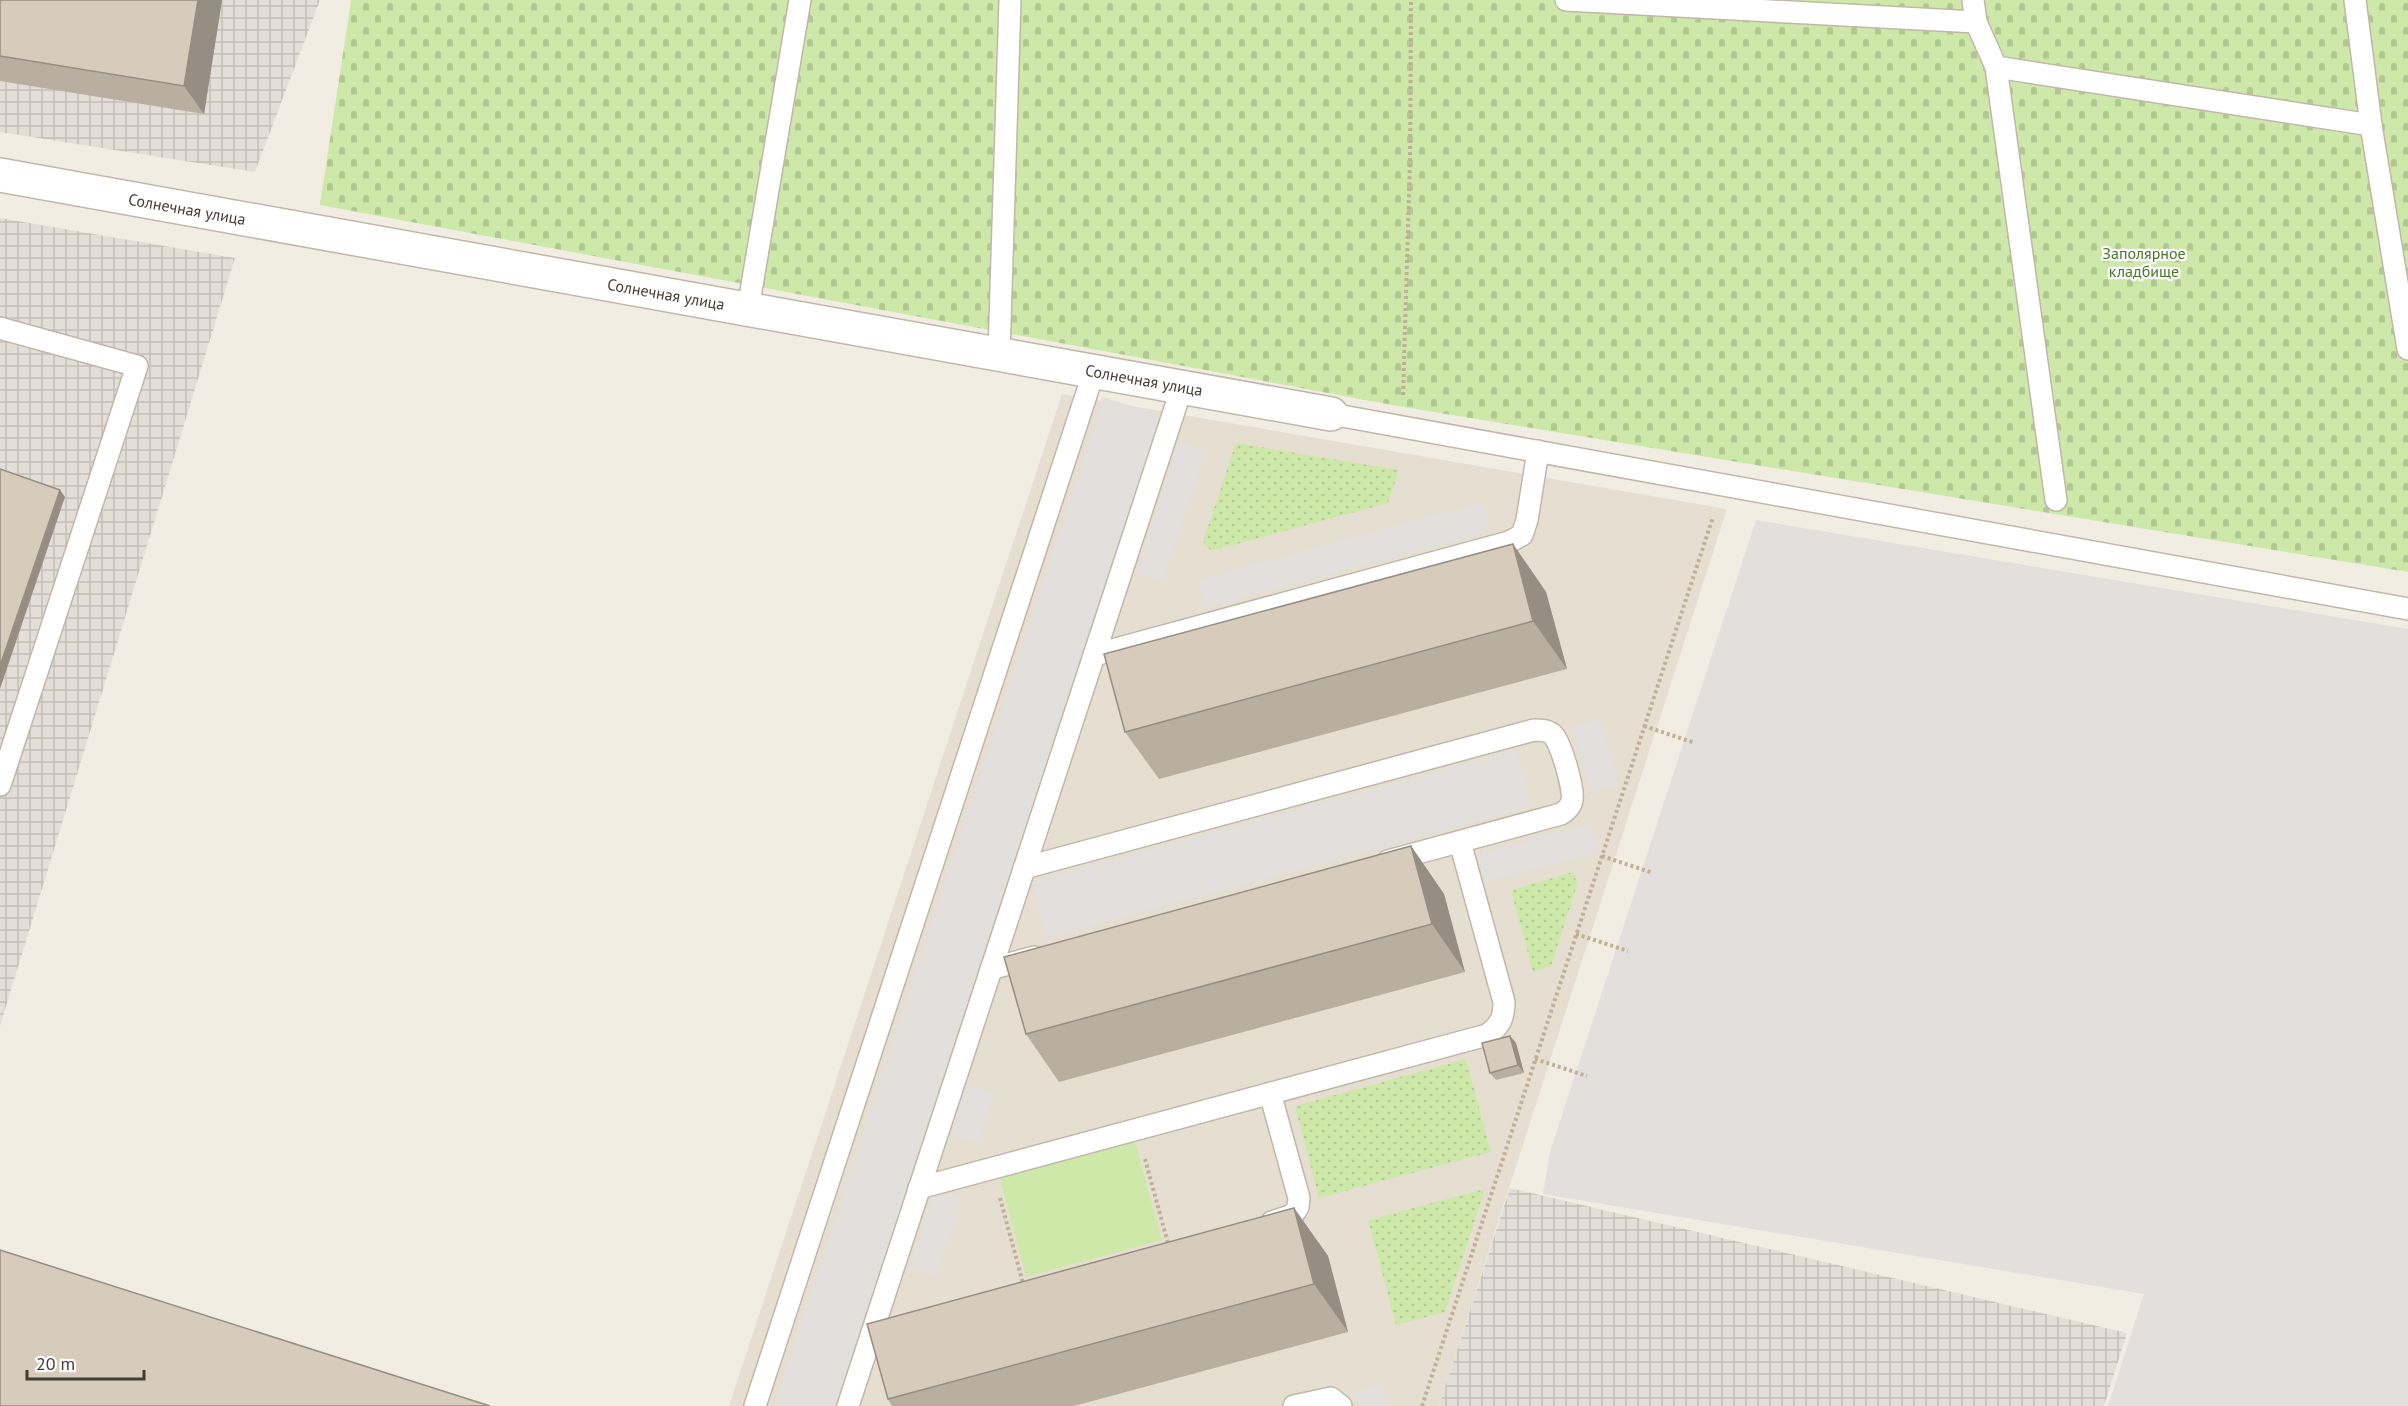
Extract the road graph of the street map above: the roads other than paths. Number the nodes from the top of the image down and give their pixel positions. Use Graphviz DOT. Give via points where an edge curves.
graph roads {
  1 [pos="800,0"];
  2 [pos="1010,0"];
  3 [pos="1566,0"];
  4 [pos="1973,0"];
  5 [pos="2355,0"];
  6 [pos="1976,22"];
  7 [pos="1996,67"];
  8 [pos="2371,125"];
  9 [pos="0,175"];
  10 [pos="748,309"];
  11 [pos="0,328"];
  12 [pos="2408,349"];
  13 [pos="999,354"];
  14 [pos="1094,371"];
  15 [pos="1182,387"];
  16 [pos="1331,414"];
  17 [pos="1538,451"];
  18 [pos="2056,500"];
  19 [pos="2408,609"];
  20 [pos="1094,655"];
  21 [pos="0,785"];
  22 [pos="1460,842"];
  23 [pos="1369,866"];
  24 [pos="1024,868"];
  25 [pos="1048,953"];
  26 [pos="991,969"];
  27 [pos="1270,1093"];
  28 [pos="919,1188"];
  29 [pos="1254,1227"];
  30 [pos="895,1324"];
  31 [pos="873,1330"];
  32 [pos="755,1406"];
  33 [pos="848,1406"];
  34 [pos="1294,1406"];
  35 [pos="1341,1406"];
  1 -- 10 [label="lane"];
  2 -- 13 [label="lane"];
  3 -- 6 [label="lane"];
  4 -- 6 [label="lane"];
  5 -- 8 [label="lane"];
  6 -- 7 [label="lane"];
  7 -- 8 [label="lane"];
  7 -- 18 [label="lane"];
  8 -- 12 [label="lane"];
  9 -- 10 [label="street, Солнечная улица"];
  10 -- 13 [label="street, Солнечная улица"];
  11 -- 21 [label="lane" via="137,366"];
  13 -- 14 [label="street, Солнечная улица"];
  14 -- 15 [label="street, Солнечная улица"];
  14 -- 32 [label="lane"];
  15 -- 16 [label="street, Солнечная улица"];
  15 -- 20 [label="lane"];
  16 -- 17 [label="lane"];
  17 -- 19 [label="lane"];
  17 -- 20 [label="lane" via="1527,520 1522,535 1509,542"];
  20 -- 24 [label="lane"];
  22 -- 23 [label="lane"];
  22 -- 24 [label="lane" via="1568,810 1572,792 1555,736 1546,730 1534,730"];
  22 -- 27 [label="lane" via="1504,1002 1504,1017 1496,1028 1487,1035"];
  24 -- 26 [label="lane"];
  25 -- 26 [label="lane"];
  26 -- 28 [label="lane"];
  27 -- 28 [label="lane"];
  27 -- 29 [label="lane" via="1299,1198 1298,1207 1293,1215"];
  28 -- 31 [label="lane"];
  30 -- 31 [label="lane"];
  31 -- 33 [label="lane"];
  34 -- 35 [label="lane" via="1331,1398"];
}
